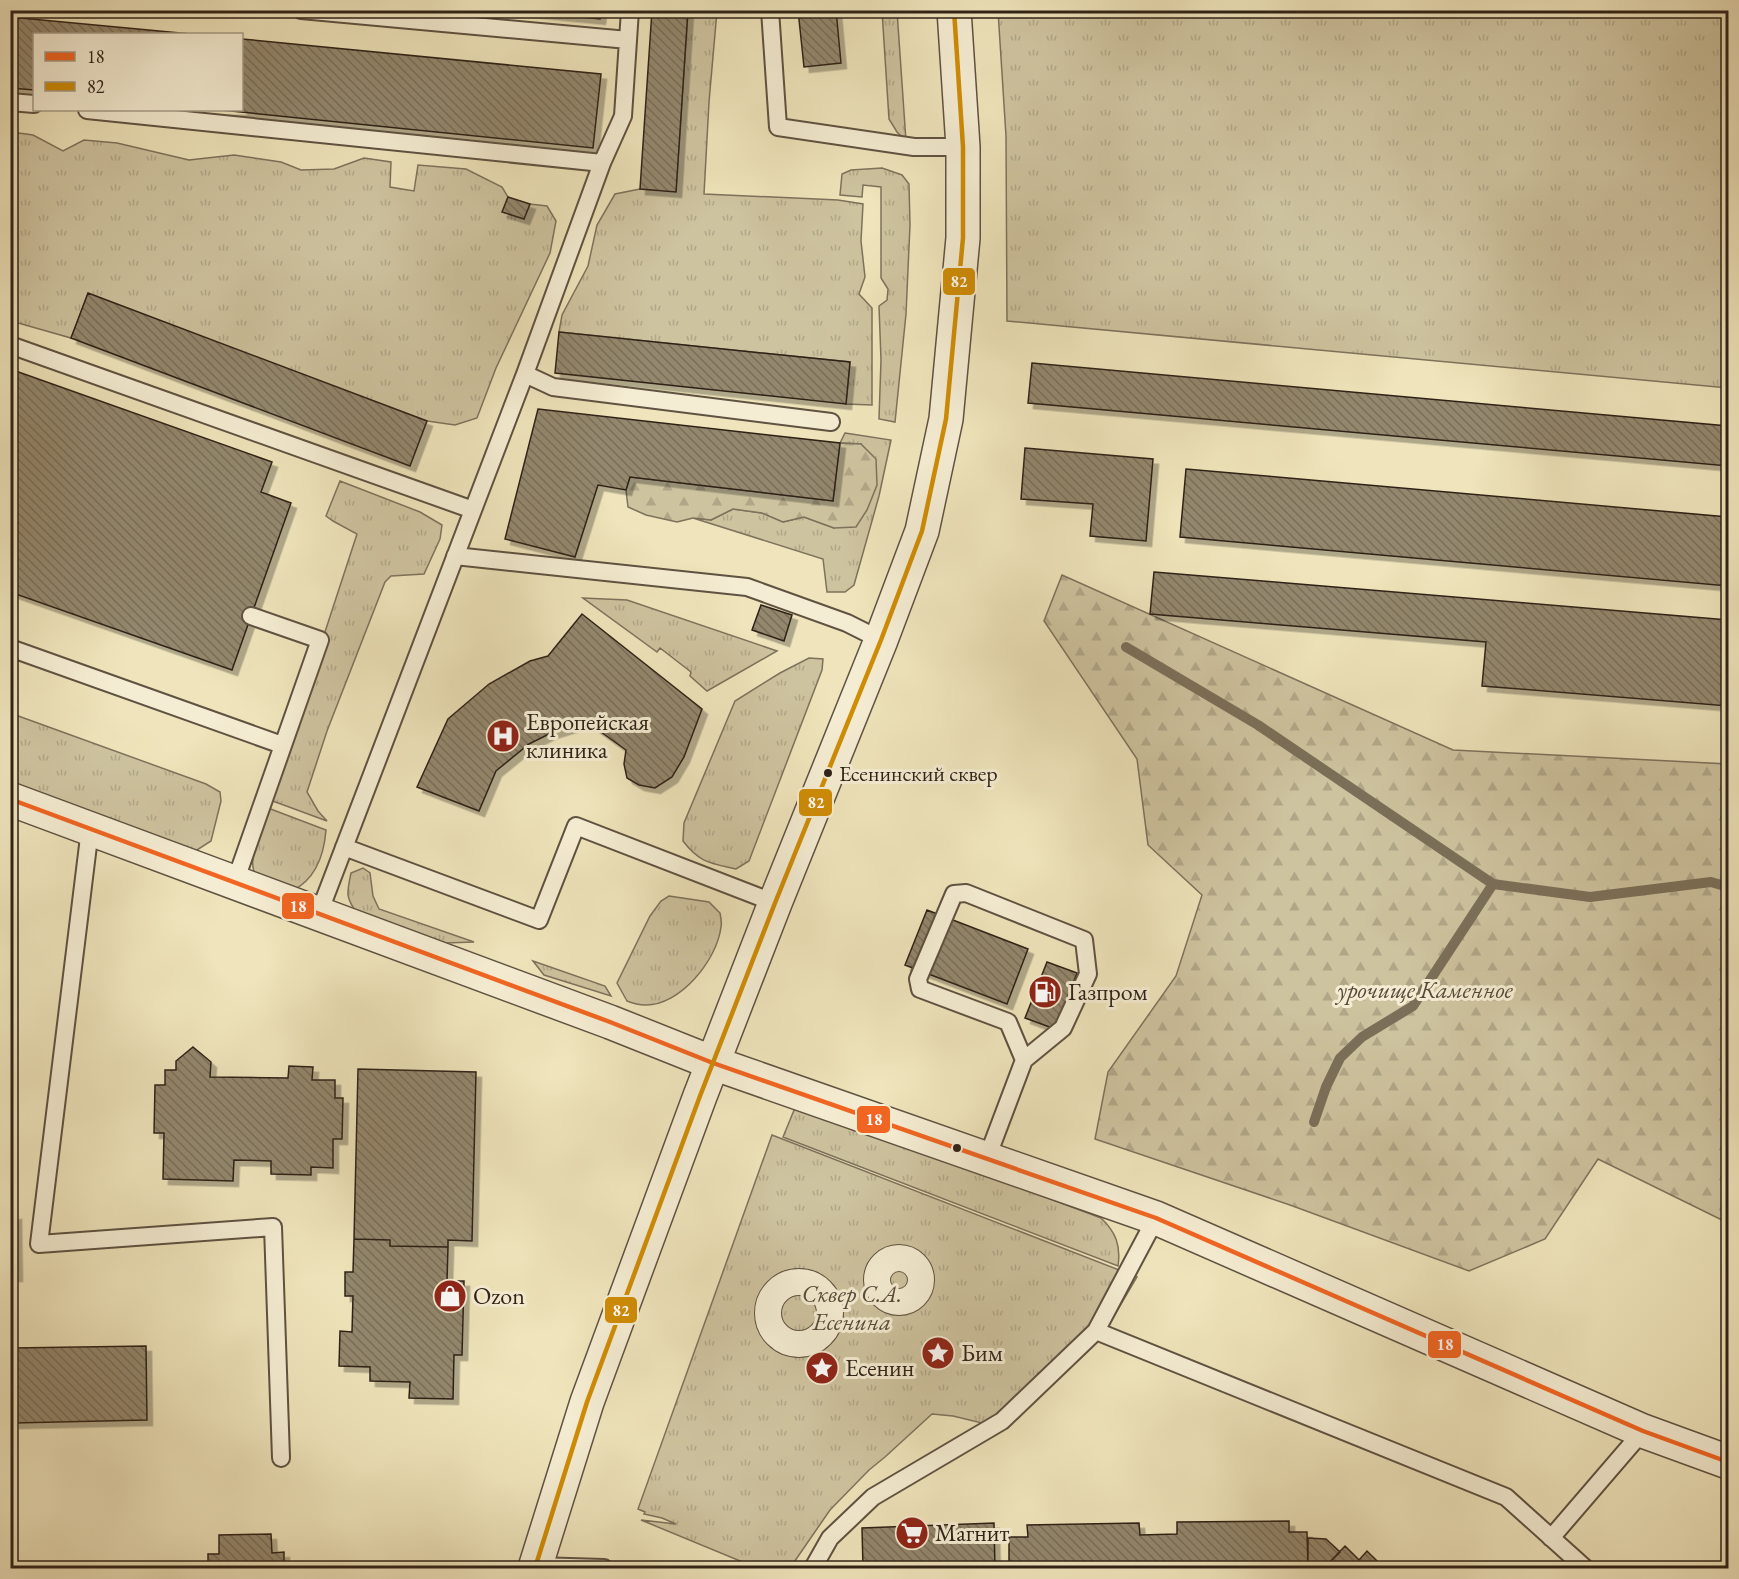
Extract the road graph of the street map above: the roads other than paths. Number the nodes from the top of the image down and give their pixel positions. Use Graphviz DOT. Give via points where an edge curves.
graph roads {
  1 [pos="301,10"];
  2 [pos="630,10"];
  3 [pos="770,10"];
  4 [pos="954,10"];
  5 [pos="628,40"];
  6 [pos="10,102"];
  7 [pos="33,104"];
  8 [pos="97,111"];
  9 [pos="963,147"];
  10 [pos="602,163"];
  11 [pos="10,345"];
  12 [pos="525,374"];
  13 [pos="831,422"];
  14 [pos="473,510"];
  15 [pos="455,556"];
  16 [pos="251,616"];
  17 [pos="881,640"];
  18 [pos="10,648"];
  19 [pos="282,745"];
  20 [pos="10,799"];
  21 [pos="90,829"];
  22 [pos="344,848"];
  23 [pos="235,882"];
  24 [pos="775,903"];
  25 [pos="320,913"];
  26 [pos="1024,1060"];
  27 [pos="713,1063"];
  28 [pos="987,1158"];
  29 [pos="1156,1218"];
  30 [pos="1096,1330"];
  31 [pos="1643,1431"];
  32 [pos="281,1458"];
  33 [pos="1728,1462"];
  34 [pos="1728,1486"];
  35 [pos="1551,1538"];
  36 [pos="535,1568"];
  37 [pos="604,1569"];
  38 [pos="813,1569"];
  39 [pos="1585,1569"];
  1 -- 5 [label="lane"];
  2 -- 5 [label="lane"];
  3 -- 9 [label="lane" via="778,127 914,147"];
  4 -- 9 [label="street"];
  5 -- 10 [label="lane" via="623,116"];
  6 -- 7 [label="lane"];
  8 -- 10 [label="lane"];
  9 -- 17 [label="street" via="963,238 946,419 921,531"];
  10 -- 12 [label="lane"];
  11 -- 14 [label="lane"];
  12 -- 13 [label="lane" via="552,387"];
  12 -- 14 [label="lane"];
  14 -- 15 [label="lane"];
  15 -- 17 [label="lane" via="747,587 847,623"];
  15 -- 22 [label="lane"];
  16 -- 19 [label="lane" via="320,640"];
  17 -- 24 [label="street"];
  18 -- 19 [label="lane"];
  19 -- 23 [label="lane"];
  20 -- 21 [label="street"];
  21 -- 23 [label="street"];
  21 -- 32 [label="lane" via="39,1244 273,1227"];
  22 -- 24 [label="lane" via="539,920 576,826"];
  22 -- 25 [label="lane"];
  23 -- 25 [label="street"];
  24 -- 27 [label="street"];
  25 -- 27 [label="street"];
  26 -- 26 [label="lane" via="1063,1028 1088,974 1084,940 966,893 954,894 918,979 920,989 1008,1022"];
  26 -- 28 [label="lane"];
  27 -- 28 [label="street"];
  27 -- 36 [label="street" via="587,1402"];
  28 -- 29 [label="street"];
  29 -- 30 [label="lane"];
  29 -- 31 [label="street"];
  30 -- 35 [label="lane" via="1506,1497"];
  30 -- 38 [label="lane" via="1002,1421 873,1497 830,1538"];
  31 -- 33 [label="street"];
  31 -- 34 [label="street"];
  31 -- 35 [label="lane"];
  35 -- 39 [label="lane"];
  36 -- 37 [label="lane"];
}
